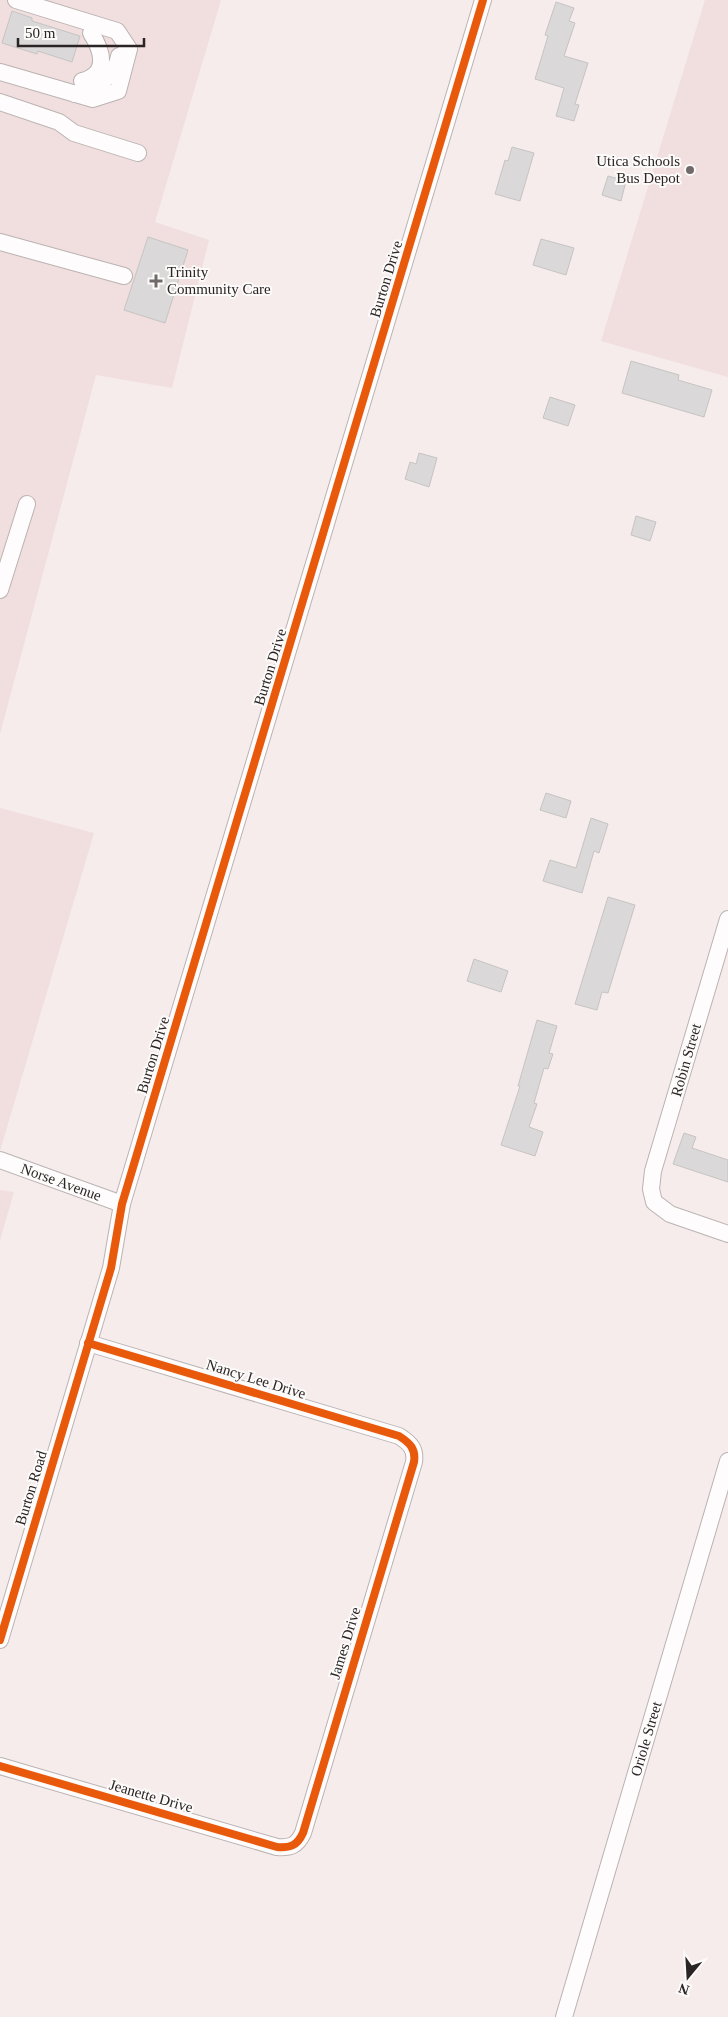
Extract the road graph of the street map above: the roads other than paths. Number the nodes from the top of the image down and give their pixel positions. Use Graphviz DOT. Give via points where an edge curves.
graph roads {
  1 [pos="11,0"];
  2 [pos="16,0"];
  3 [pos="483,0"];
  4 [pos="90,33"];
  5 [pos="0,72"];
  6 [pos="28,80"];
  7 [pos="75,94"];
  8 [pos="0,102"];
  9 [pos="138,153"];
  10 [pos="0,242"];
  11 [pos="124,276"];
  12 [pos="26,504"];
  13 [pos="3,567"];
  14 [pos="0,590"];
  15 [pos="728,919"];
  16 [pos="0,1160"];
  17 [pos="122,1204"];
  18 [pos="728,1234"];
  19 [pos="88,1343"];
  20 [pos="413,1447"];
  21 [pos="728,1461"];
  22 [pos="0,1640"];
  23 [pos="0,1766"];
  24 [pos="295,1845"];
  25 [pos="564,2017"];
  1 -- 4 [label="street" via="16,8 30,15"];
  2 -- 7 [label="street" via="118,31 130,49 118,91 93,99"];
  3 -- 17 [label="street, Burton Drive"];
  4 -- 6 [label="street" via="101,49 97,74 75,82 48,78"];
  4 -- 7 [label="street" via="112,41 118,49 118,66 98,85"];
  5 -- 6 [label="street"];
  6 -- 7 [label="street"];
  8 -- 9 [label="street" via="59,122 74,133"];
  10 -- 11 [label="street"];
  12 -- 13 [label="street"];
  13 -- 14 [label="street"];
  15 -- 18 [label="street, Robin Street" via="650,1189 654,1202 670,1214"];
  16 -- 17 [label="street, Norse Avenue"];
  17 -- 19 [label="street, Burton Drive" via="111,1268"];
  19 -- 20 [label="street, Nancy Lee Drive" via="399,1436"];
  19 -- 22 [label="street, Burton Road"];
  20 -- 24 [label="street, James Drive" via="414,1462 303,1833"];
  21 -- 25 [label="street, Oriole Street"];
  23 -- 24 [label="street, Jeanette Drive" via="277,1847"];
}
